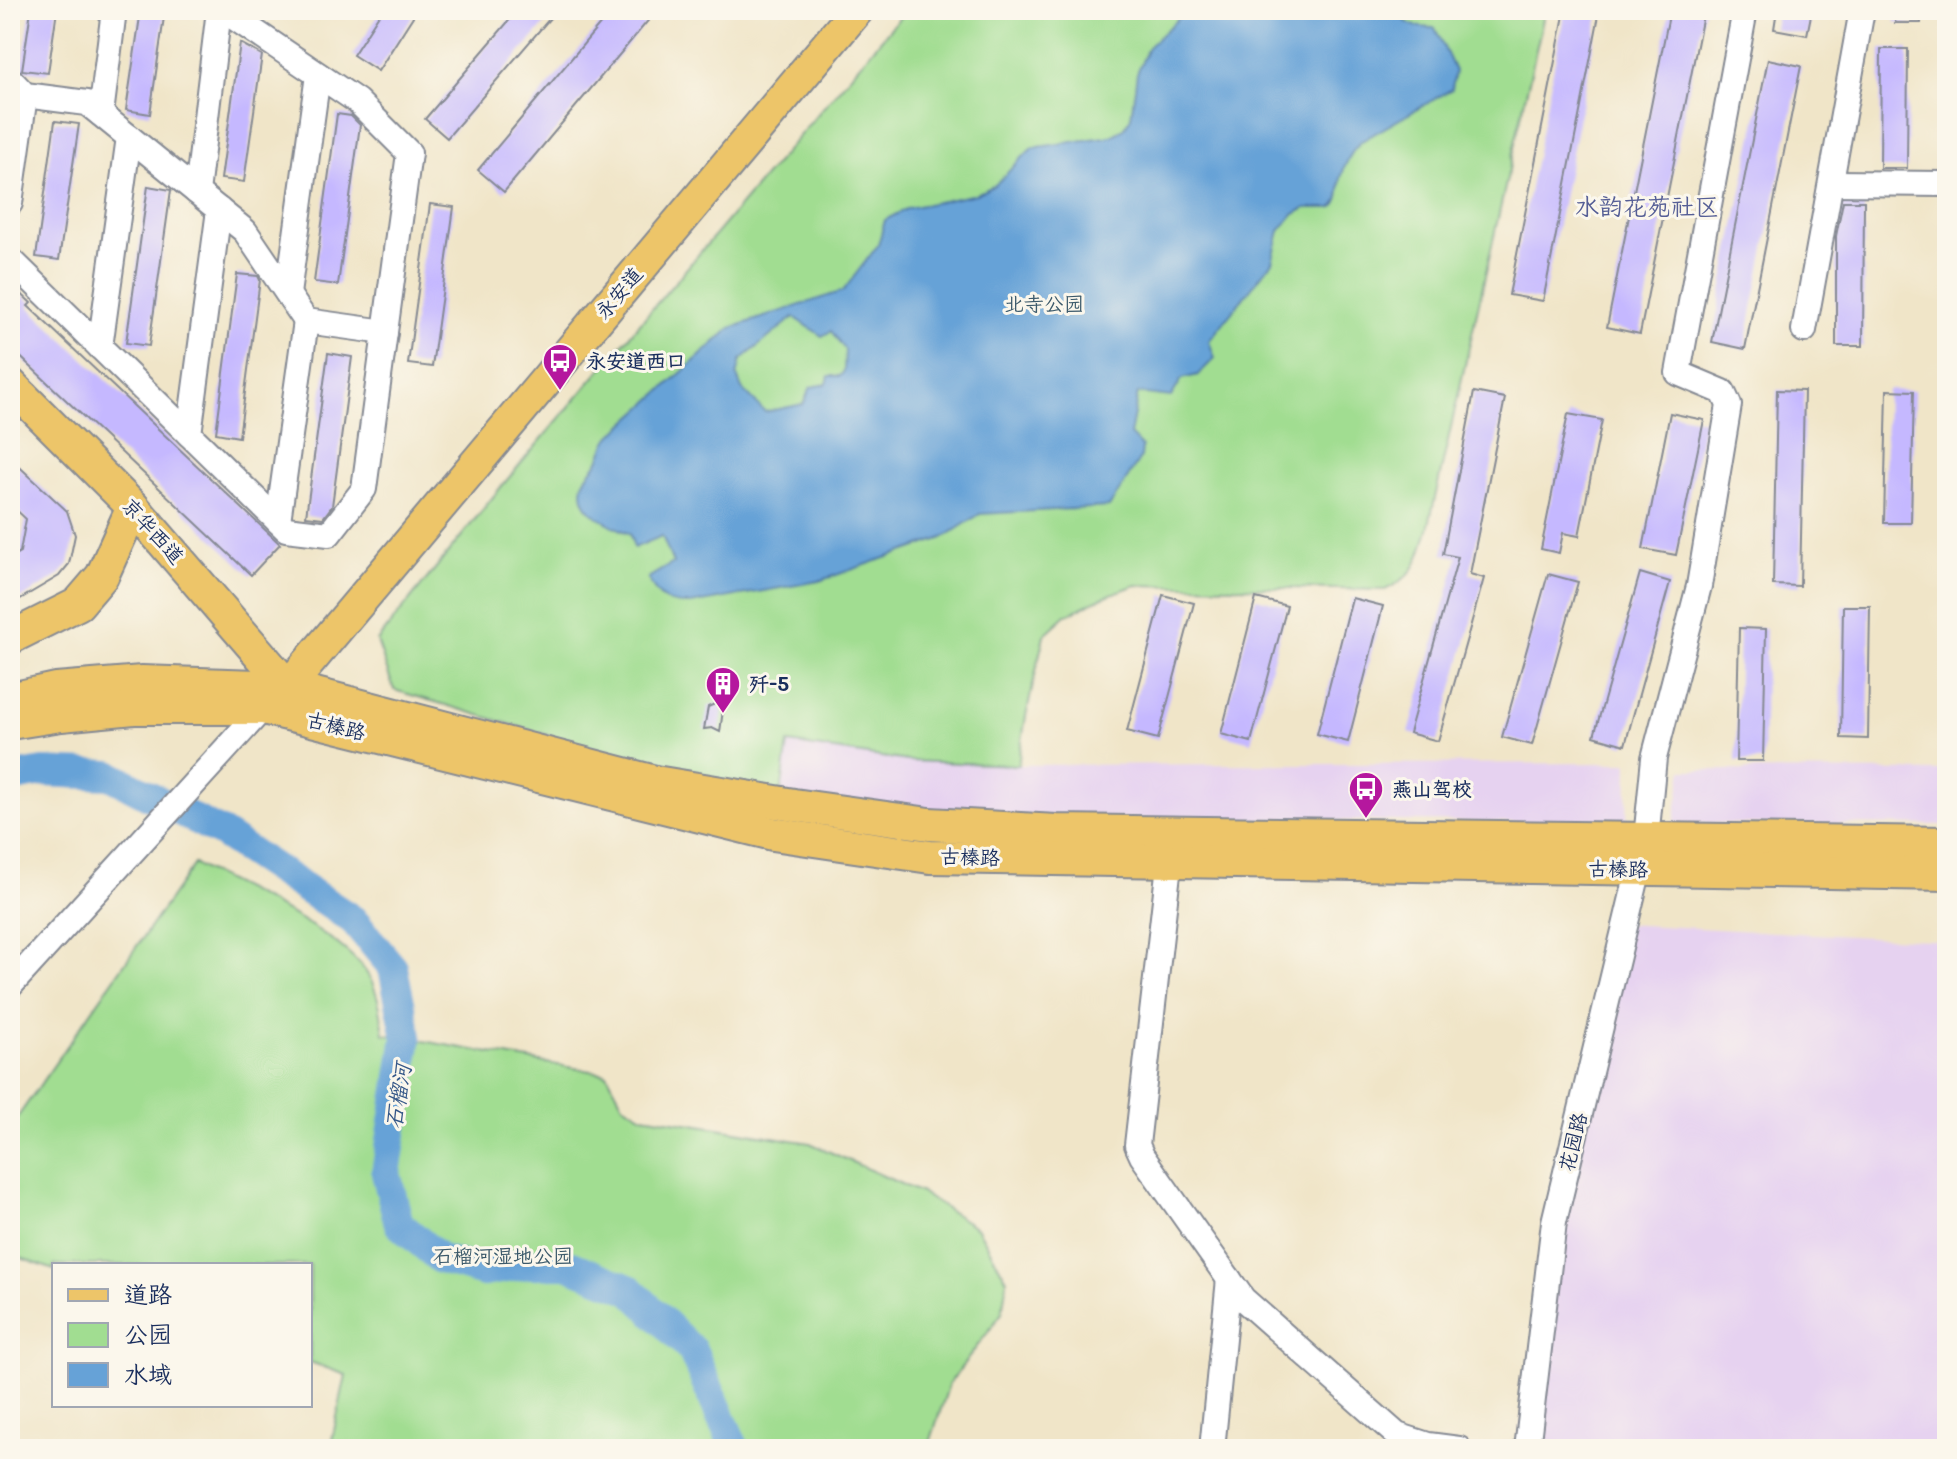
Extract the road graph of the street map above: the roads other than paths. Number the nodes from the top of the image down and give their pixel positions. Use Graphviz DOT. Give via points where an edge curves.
graph roads {
  1 [pos="114,10"];
  2 [pos="221,10"];
  3 [pos="857,10"];
  4 [pos="1745,10"];
  5 [pos="1862,10"];
  6 [pos="318,75"];
  7 [pos="17,87"];
  8 [pos="101,114"];
  9 [pos="129,137"];
  10 [pos="1832,183"];
  11 [pos="1947,184"];
  12 [pos="197,192"];
  13 [pos="10,203"];
  14 [pos="219,210"];
  15 [pos="10,259"];
  16 [pos="288,294"];
  17 [pos="306,321"];
  18 [pos="1804,330"];
  19 [pos="385,332"];
  20 [pos="100,347"];
  21 [pos="10,384"];
  22 [pos="189,434"];
  23 [pos="133,507"];
  24 [pos="278,521"];
  25 [pos="10,638"];
  26 [pos="288,687"];
  27 [pos="10,699"];
  28 [pos="263,708"];
  29 [pos="10,723"];
  30 [pos="1947,843"];
  31 [pos="1171,847"];
  32 [pos="1643,854"];
  33 [pos="1947,874"];
  34 [pos="10,986"];
  35 [pos="1229,1279"];
  36 [pos="1212,1449"];
  37 [pos="1459,1449"];
  38 [pos="1527,1449"];
  1 -- 8 [label="street"];
  2 -- 6 [label="street"];
  2 -- 12 [label="street"];
  3 -- 26 [label="main road, 永安道"];
  4 -- 32 [label="street, 花园路" via="1678,373 1723,392 1729,405 1699,586 1654,758"];
  5 -- 10 [label="street"];
  6 -- 16 [label="street"];
  6 -- 19 [label="street" via="357,101 409,153"];
  7 -- 8 [label="street" via="87,103"];
  7 -- 13 [label="street"];
  8 -- 9 [label="street"];
  9 -- 12 [label="street"];
  9 -- 20 [label="street"];
  10 -- 11 [label="street"];
  10 -- 18 [label="street"];
  12 -- 14 [label="street"];
  14 -- 16 [label="street" via="245,231"];
  14 -- 22 [label="street"];
  15 -- 20 [label="street"];
  16 -- 17 [label="street"];
  17 -- 19 [label="street"];
  17 -- 24 [label="street"];
  19 -- 24 [label="street" via="364,489 329,534 286,529"];
  20 -- 22 [label="street"];
  21 -- 23 [label="main road, 京华西道"];
  22 -- 24 [label="street"];
  23 -- 25 [label="main road" via="102,576 78,604"];
  23 -- 26 [label="main road, 京华西道"];
  26 -- 27 [label="main road, 古榛路" via="142,682 56,689"];
  26 -- 28 [label="main road, 永安道"];
  26 -- 31 [label="main road, 古榛路" via="655,782 929,824 1057,831"];
  28 -- 29 [label="main road, 古榛路" via="134,708"];
  28 -- 31 [label="main road, 古榛路" via="773,834 930,857"];
  28 -- 34 [label="street"];
  30 -- 32 [label="main road, 古榛路"];
  31 -- 32 [label="main road, 古榛路"];
  31 -- 35 [label="street" via="1137,1145"];
  32 -- 33 [label="main road, 古榛路"];
  32 -- 38 [label="street, 花园路" via="1554,1222"];
  35 -- 36 [label="street"];
  35 -- 37 [label="street" via="1243,1299 1397,1435"];
}
